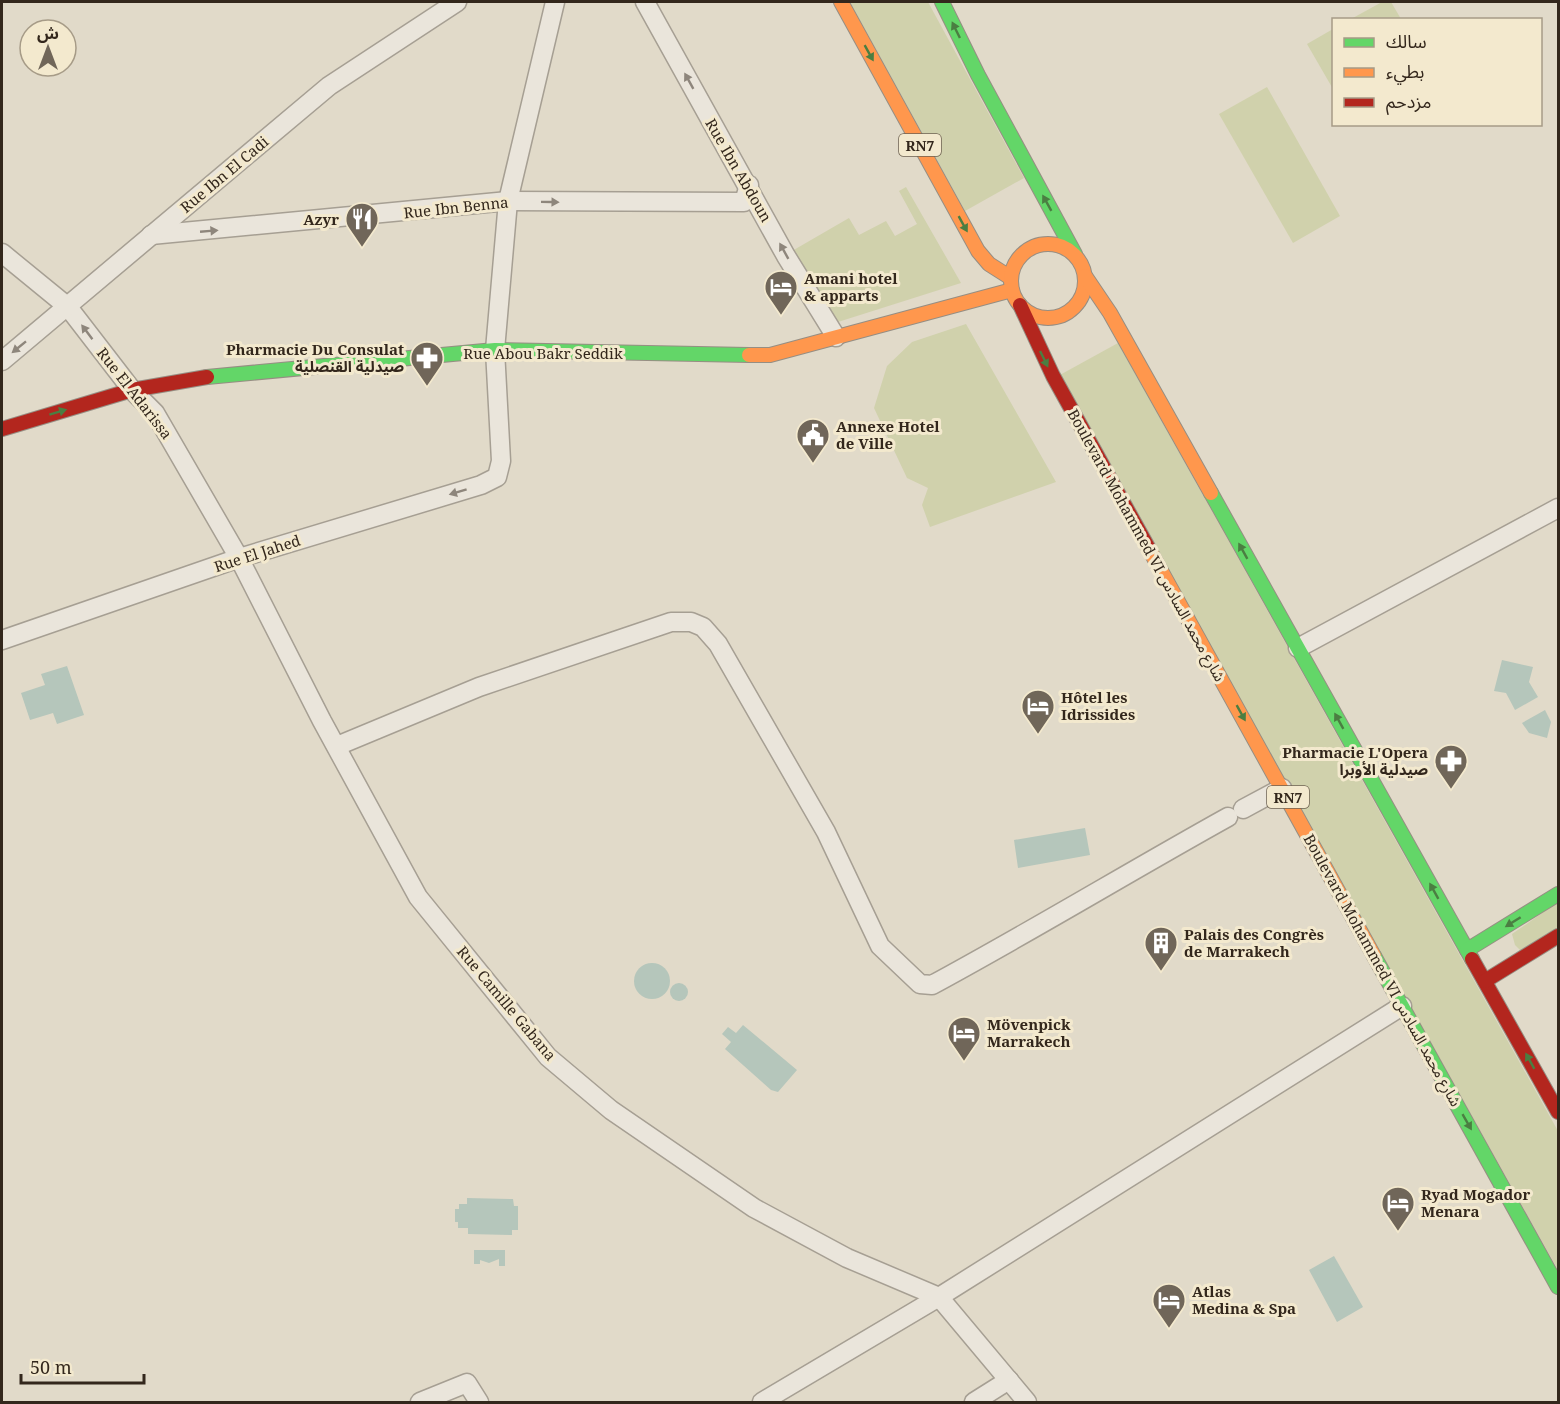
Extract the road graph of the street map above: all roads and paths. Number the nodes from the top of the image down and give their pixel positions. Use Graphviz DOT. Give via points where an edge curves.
graph roads {
  1 [pos="457,2"];
  2 [pos="555,2"];
  3 [pos="645,2"];
  4 [pos="841,2"];
  5 [pos="942,2"];
  6 [pos="749,185"];
  7 [pos="508,201"];
  8 [pos="151,235"];
  9 [pos="2,253"];
  10 [pos="1075,254"];
  11 [pos="1085,276"];
  12 [pos="1011,284"];
  13 [pos="1020,305"];
  14 [pos="68,307"];
  15 [pos="836,337"];
  16 [pos="495,350"];
  17 [pos="2,361"];
  18 [pos="132,390"];
  19 [pos="2,429"];
  20 [pos="1558,508"];
  21 [pos="239,558"];
  22 [pos="2,640"];
  23 [pos="1298,648"];
  24 [pos="337,746"];
  25 [pos="1282,788"];
  26 [pos="1558,894"];
  27 [pos="1558,936"];
  28 [pos="1467,950"];
  29 [pos="1485,981"];
  30 [pos="1402,1005"];
  31 [pos="1558,1112"];
  32 [pos="1558,1287"];
  33 [pos="939,1297"];
  34 [pos="1009,1380"];
  35 [pos="420,1402"];
  36 [pos="479,1402"];
  37 [pos="762,1402"];
  38 [pos="974,1402"];
  39 [pos="1027,1402"];
  1 -- 8 [label="street, Rue Ibn El Cadi" via="329,86"];
  2 -- 7 [label="street"];
  6 -- 3 [label="street, Rue Ibn Abdoun, one-way"];
  4 -- 12 [label="main road, RN7, one-way" via="978,250"];
  10 -- 5 [label="main road, one-way"];
  7 -- 6 [label="street, Rue Ibn Benna, one-way" via="744,202"];
  15 -- 6 [label="street, Rue Ibn Abdoun, one-way" via="786,256"];
  8 -- 7 [label="street, Rue Ibn Benna, one-way"];
  7 -- 16 [label="street"];
  8 -- 14 [label="street, Rue Ibn El Cadi"];
  9 -- 14 [label="street, Rue El Adarissa"];
  10 -- 11 [label="main road"];
  10 -- 12 [label="main road" via="1054,244 1032,247 1019,257"];
  11 -- 13 [label="main road" via="1082,296 1063,315 1043,318"];
  23 -- 11 [label="main road, one-way" via="1110,313"];
  12 -- 13 [label="main road, RN7"];
  12 -- 15 [label="main road, Rue Abou Bakr Seddik"];
  13 -- 25 [label="main road, Boulevard Mohammed VI شارع محمد السادس / RN7, one-way" via="1053,376"];
  14 -- 17 [label="street, Rue Ibn El Cadi, one-way"];
  18 -- 14 [label="street, Rue El Adarissa, one-way"];
  15 -- 16 [label="main road, Rue Abou Bakr Seddik" via="750,356"];
  16 -- 18 [label="main road, Rue Abou Bakr Seddik" via="203,377"];
  16 -- 21 [label="street, Rue El Jahed, one-way" via="501,461 497,477"];
  19 -- 18 [label="main road, Rue Abou Bakr Seddik, one-way"];
  18 -- 21 [label="street, Rue El Adarissa" via="170,435"];
  20 -- 23 [label="street"];
  21 -- 22 [label="street, Rue El Jahed"];
  21 -- 24 [label="street, Rue Camille Gabana"];
  28 -- 23 [label="main road, one-way"];
  24 -- 25 [label="street" via="479,687 671,622 691,622 712,636 737,676 826,832 880,946 920,984 932,985"];
  24 -- 33 [label="street, Rue Camille Gabana" via="418,897 548,1056 611,1110 754,1208 847,1258"];
  25 -- 30 [label="main road, Boulevard Mohammed VI شارع محمد السادس / RN7"];
  26 -- 28 [label="main road, one-way"];
  27 -- 29 [label="main road"];
  28 -- 29 [label="main road"];
  31 -- 29 [label="main road, one-way"];
  30 -- 32 [label="main road, Boulevard Mohammed VI شارع محمد السادس / RN7, one-way"];
  30 -- 33 [label="street"];
  33 -- 34 [label="street, Rue Camille Gabana"];
  33 -- 37 [label="street"];
  34 -- 38 [label="street"];
  34 -- 39 [label="street, Rue Camille Gabana"];
  35 -- 36 [label="street" via="468,1383"];
}
